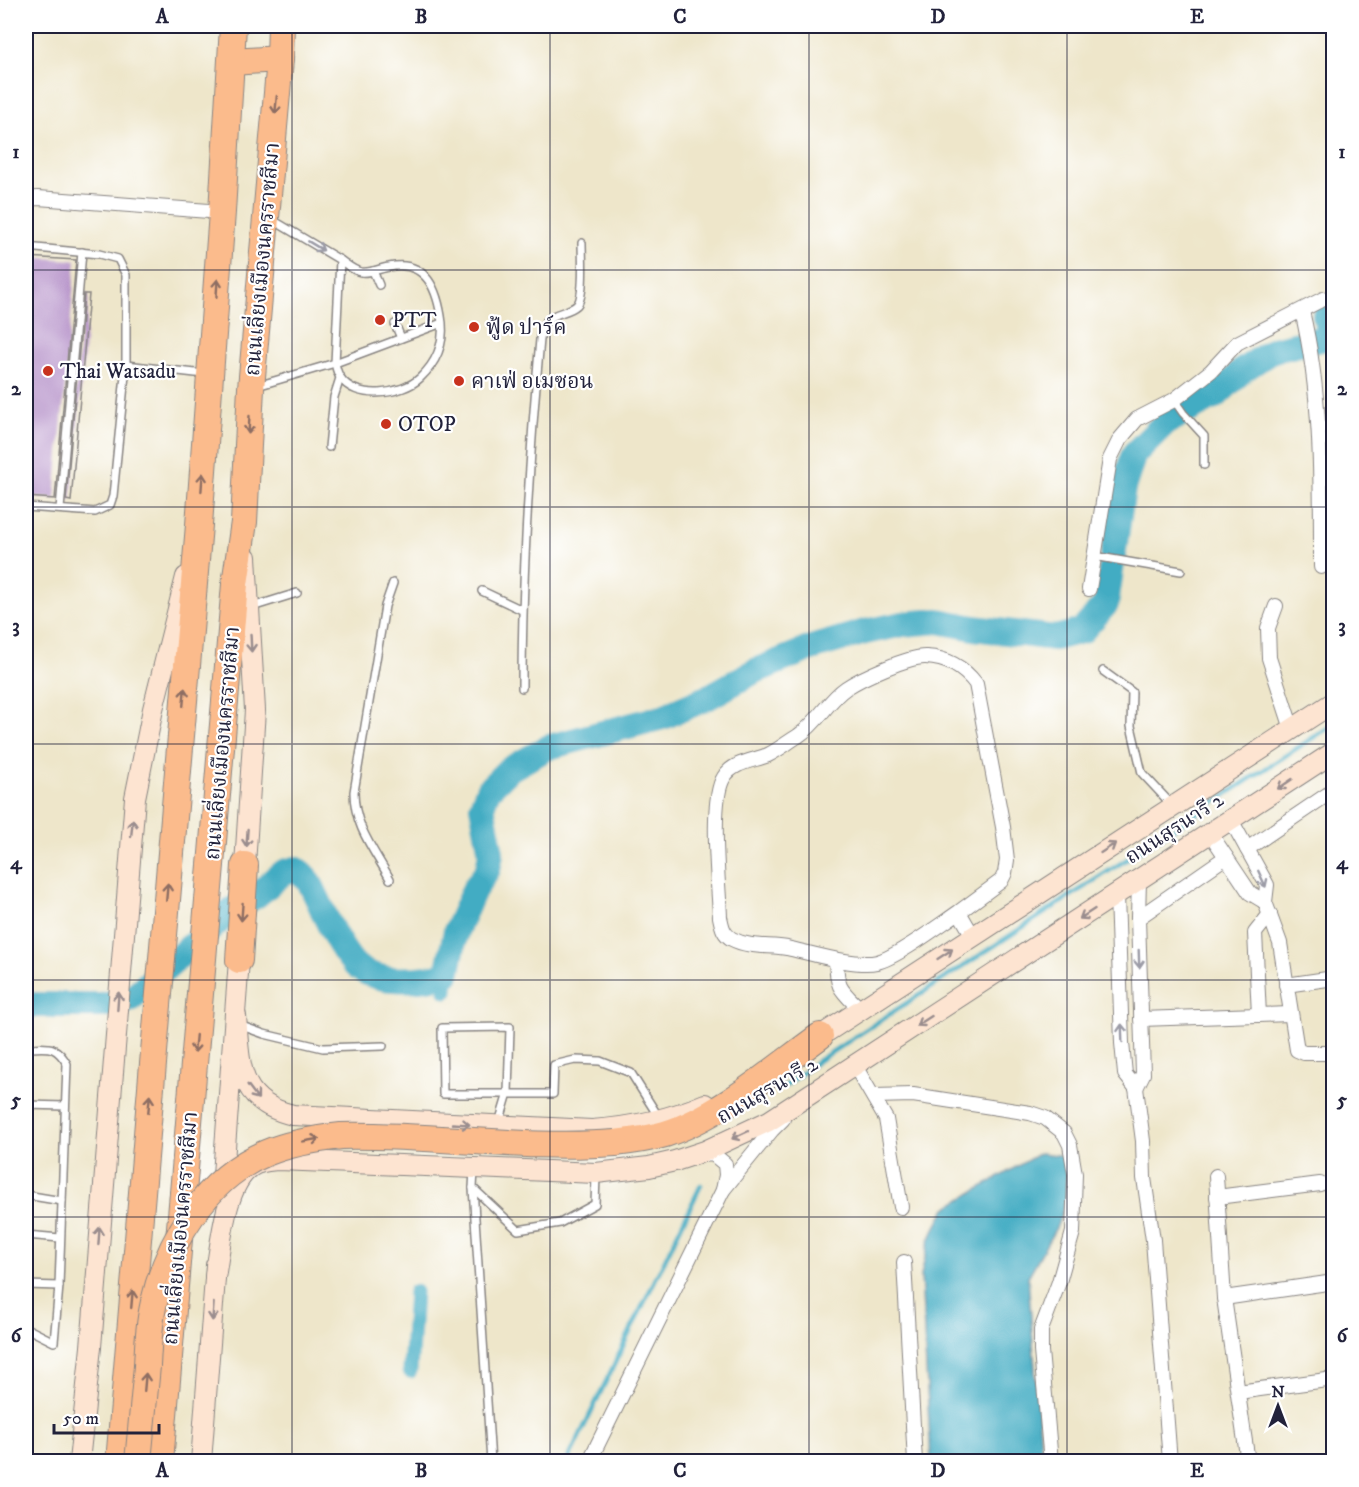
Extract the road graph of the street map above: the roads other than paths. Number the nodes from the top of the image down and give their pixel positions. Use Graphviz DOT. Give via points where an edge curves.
graph roads {
  1 [pos="233,26"];
  2 [pos="281,26"];
  3 [pos="280,59"];
  4 [pos="232,62"];
  5 [pos="26,199"];
  6 [pos="222,212"];
  7 [pos="266,216"];
  8 [pos="582,243"];
  9 [pos="26,248"];
  10 [pos="82,252"];
  11 [pos="340,260"];
  12 [pos="372,271"];
  13 [pos="379,285"];
  14 [pos="1334,297"];
  15 [pos="1302,311"];
  16 [pos="442,323"];
  17 [pos="395,324"];
  18 [pos="401,338"];
  19 [pos="335,363"];
  20 [pos="126,365"];
  21 [pos="210,375"];
  22 [pos="340,378"];
  23 [pos="251,388"];
  24 [pos="1174,400"];
  25 [pos="329,447"];
  26 [pos="1204,465"];
  27 [pos="26,507"];
  28 [pos="60,509"];
  29 [pos="244,522"];
  30 [pos="199,525"];
  31 [pos="1100,558"];
  32 [pos="1321,567"];
  33 [pos="1181,571"];
  34 [pos="393,583"];
  35 [pos="1089,589"];
  36 [pos="482,591"];
  37 [pos="297,593"];
  38 [pos="1276,606"];
  39 [pos="249,608"];
  40 [pos="522,610"];
  41 [pos="1103,670"];
  42 [pos="522,688"];
  43 [pos="1334,702"];
  44 [pos="1292,729"];
  45 [pos="1334,752"];
  46 [pos="1334,790"];
  47 [pos="1173,806"];
  48 [pos="1231,820"];
  49 [pos="1210,833"];
  50 [pos="1246,849"];
  51 [pos="1226,857"];
  52 [pos="245,865"];
  53 [pos="390,879"];
  54 [pos="1139,880"];
  55 [pos="1116,895"];
  56 [pos="1268,908"];
  57 [pos="959,912"];
  58 [pos="1138,918"];
  59 [pos="973,936"];
  60 [pos="239,960"];
  61 [pos="836,960"];
  62 [pos="1334,978"];
  63 [pos="1286,985"];
  64 [pos="860,1009"];
  65 [pos="1290,1014"];
  66 [pos="1260,1015"];
  67 [pos="1141,1019"];
  68 [pos="236,1020"];
  69 [pos="820,1036"];
  70 [pos="383,1046"];
  71 [pos="26,1048"];
  72 [pos="1334,1053"];
  73 [pos="855,1066"];
  74 [pos="1136,1088"];
  75 [pos="508,1093"];
  76 [pos="874,1096"];
  77 [pos="807,1098"];
  78 [pos="26,1105"];
  79 [pos="65,1106"];
  80 [pos="661,1120"];
  81 [pos="424,1122"];
  82 [pos="499,1126"];
  83 [pos="675,1161"];
  84 [pos="422,1167"];
  85 [pos="596,1173"];
  86 [pos="1216,1176"];
  87 [pos="474,1178"];
  88 [pos="1320,1184"];
  89 [pos="723,1190"];
  90 [pos="26,1195"];
  91 [pos="1217,1197"];
  92 [pos="62,1201"];
  93 [pos="901,1207"];
  94 [pos="26,1235"];
  95 [pos="60,1238"];
  96 [pos="903,1262"];
  97 [pos="215,1277"];
  98 [pos="1334,1282"];
  99 [pos="26,1285"];
  100 [pos="59,1286"];
  101 [pos="1224,1298"];
  102 [pos="26,1328"];
  103 [pos="1334,1379"];
  104 [pos="1238,1392"];
  105 [pos="79,1461"];
  106 [pos="119,1461"];
  107 [pos="138,1461"];
  108 [pos="160,1461"];
  109 [pos="201,1461"];
  110 [pos="491,1461"];
  111 [pos="589,1461"];
  112 [pos="915,1461"];
  113 [pos="1051,1461"];
  114 [pos="1170,1461"];
  115 [pos="1248,1461"];
  1 -- 4 [label="highway, ถนนเลี่ยงเมืองนครราชสีมา"];
  2 -- 3 [label="highway, ถนนเลี่ยงเมืองนครราชสีมา"];
  3 -- 4 [label="highway"];
  3 -- 7 [label="highway, ถนนเลี่ยงเมืองนครราชสีมา, one-way"];
  4 -- 6 [label="highway, ถนนเลี่ยงเมืองนครราชสีมา"];
  5 -- 6 [label="street"];
  21 -- 6 [label="highway, ถนนเลี่ยงเมืองนครราชสีมา, one-way"];
  7 -- 11 [label="lane, one-way"];
  7 -- 23 [label="highway, ถนนเลี่ยงเมืองนครราชสีมา"];
  8 -- 40 [label="lane" via="581,296 577,305 547,320 541,328"];
  9 -- 10 [label="lane"];
  10 -- 20 [label="lane" via="118,260 126,275"];
  10 -- 28 [label="lane"];
  11 -- 12 [label="lane" via="361,272"];
  11 -- 19 [label="lane"];
  12 -- 13 [label="lane"];
  12 -- 16 [label="lane" via="403,265 419,269 438,300"];
  14 -- 15 [label="street"];
  15 -- 24 [label="street" via="1238,343 1211,372"];
  15 -- 32 [label="street" via="1312,358 1321,458"];
  16 -- 18 [label="lane"];
  16 -- 22 [label="lane" via="438,352 419,380 395,391 365,394"];
  17 -- 18 [label="lane"];
  18 -- 19 [label="lane"];
  19 -- 22 [label="lane"];
  19 -- 23 [label="lane"];
  20 -- 21 [label="lane"];
  20 -- 28 [label="lane" via="110,506 95,512"];
  30 -- 21 [label="highway, ถนนเลี่ยงเมืองนครราชสีมา, one-way"];
  22 -- 25 [label="lane"];
  23 -- 29 [label="highway, ถนนเลี่ยงเมืองนครราชสีมา, one-way"];
  24 -- 26 [label="lane" via="1204,436"];
  24 -- 31 [label="street" via="1137,419 1110,459"];
  27 -- 28 [label="lane"];
  29 -- 39 [label="main road"];
  29 -- 108 [label="highway, ถนนเลี่ยงเมืองนครราชสีมา, one-way"];
  105 -- 30 [label="main road, one-way" via="132,829 142,755"];
  106 -- 30 [label="highway, ถนนเลี่ยงเมืองนครราชสีมา, one-way"];
  31 -- 33 [label="lane"];
  31 -- 35 [label="street"];
  34 -- 53 [label="lane" via="385,606 354,792 357,821"];
  36 -- 40 [label="lane"];
  37 -- 39 [label="lane"];
  38 -- 44 [label="street" via="1268,628 1269,658"];
  39 -- 52 [label="main road, one-way" via="255,710"];
  40 -- 42 [label="lane"];
  41 -- 47 [label="lane" via="1132,692 1131,726 1142,773"];
  43 -- 44 [label="main road, ถนนสุรนารี 2"];
  44 -- 47 [label="main road, ถนนสุรนารี 2"];
  45 -- 48 [label="main road, ถนนสุรนารี 2, one-way"];
  46 -- 50 [label="street"];
  59 -- 47 [label="main road, ถนนสุรนารี 2, one-way"];
  48 -- 49 [label="main road, ถนนสุรนารี 2"];
  48 -- 50 [label="street"];
  49 -- 51 [label="street"];
  49 -- 54 [label="main road, ถนนสุรนารี 2"];
  50 -- 56 [label="street, one-way" via="1267,885"];
  51 -- 56 [label="street" via="1250,893"];
  51 -- 58 [label="street"];
  52 -- 60 [label="highway, one-way"];
  54 -- 55 [label="main road, ถนนสุรนารี 2"];
  54 -- 58 [label="street"];
  55 -- 73 [label="main road, ถนนสุรนารี 2, one-way"];
  74 -- 55 [label="street, one-way" via="1125,1074"];
  56 -- 63 [label="street" via="1280,943"];
  56 -- 66 [label="street" via="1255,933"];
  57 -- 59 [label="street"];
  57 -- 61 [label="street" via="884,960"];
  57 -- 61 [label="street" via="1001,881 1007,860 1003,827 976,684 961,668 924,656 877,670 845,688 803,733 732,769 718,793 723,931 742,942"];
  58 -- 67 [label="street, one-way"];
  64 -- 59 [label="main road, ถนนสุรนารี 2, one-way"];
  60 -- 68 [label="main road"];
  61 -- 64 [label="street" via="836,981"];
  62 -- 63 [label="street"];
  63 -- 65 [label="street"];
  64 -- 69 [label="main road, ถนนสุรนารี 2"];
  65 -- 66 [label="street"];
  65 -- 72 [label="street" via="1297,1050"];
  66 -- 67 [label="street"];
  67 -- 74 [label="street" via="1143,1074"];
  68 -- 70 [label="lane" via="264,1034 323,1048"];
  68 -- 81 [label="main road, ถนนสุรนารี 2, one-way" via="240,1066 246,1082 263,1104 293,1115"];
  68 -- 97 [label="main road"];
  69 -- 80 [label="main road, ถนนสุรนารี 2" via="724,1095"];
  107 -- 69 [label="highway, one-way, bridge" via="153,1304 166,1259 198,1208 238,1169 279,1148 341,1136 588,1145 666,1133 698,1120 730,1100"];
  71 -- 79 [label="lane" via="53,1048 60,1052 67,1064"];
  73 -- 76 [label="street"];
  73 -- 77 [label="main road, ถนนสุรนารี 2"];
  74 -- 114 [label="street" via="1153,1240"];
  75 -- 75 [label="lane" via="510,1028 442,1028 443,1094"];
  75 -- 80 [label="lane" via="554,1094 554,1065 575,1060 600,1061 631,1072"];
  75 -- 82 [label="lane"];
  76 -- 93 [label="street" via="886,1119"];
  76 -- 113 [label="street" via="913,1095 1030,1113 1056,1125 1070,1145 1075,1174 1073,1232 1041,1330"];
  77 -- 83 [label="main road, ถนนสุรนารี 2, one-way" via="741,1135"];
  77 -- 89 [label="street" via="772,1130"];
  78 -- 79 [label="lane"];
  79 -- 92 [label="lane"];
  80 -- 82 [label="main road, ถนนสุรนารี 2" via="592,1130"];
  81 -- 82 [label="main road, ถนนสุรนารี 2, one-way"];
  81 -- 84 [label="main road" via="393,1126 383,1133 380,1144 389,1159"];
  83 -- 85 [label="main road, ถนนสุรนารี 2"];
  83 -- 89 [label="street" via="708,1154 718,1156 726,1169"];
  84 -- 87 [label="main road, ถนนสุรนารี 2"];
  84 -- 97 [label="main road, ถนนสุรนารี 2" via="279,1160 254,1165 239,1178 229,1201"];
  85 -- 87 [label="main road, ถนนสุรนารี 2"];
  85 -- 87 [label="lane" via="595,1204 560,1223 518,1230"];
  86 -- 91 [label="street"];
  87 -- 110 [label="lane"];
  88 -- 91 [label="street"];
  89 -- 111 [label="street"];
  90 -- 92 [label="lane"];
  91 -- 101 [label="street"];
  92 -- 95 [label="lane"];
  94 -- 95 [label="lane"];
  95 -- 100 [label="lane"];
  96 -- 112 [label="street"];
  97 -- 109 [label="main road, one-way"];
  98 -- 101 [label="street"];
  99 -- 100 [label="lane"];
  100 -- 102 [label="lane" via="54,1342"];
  101 -- 104 [label="street"];
  103 -- 104 [label="street"];
  104 -- 115 [label="street"];
}
